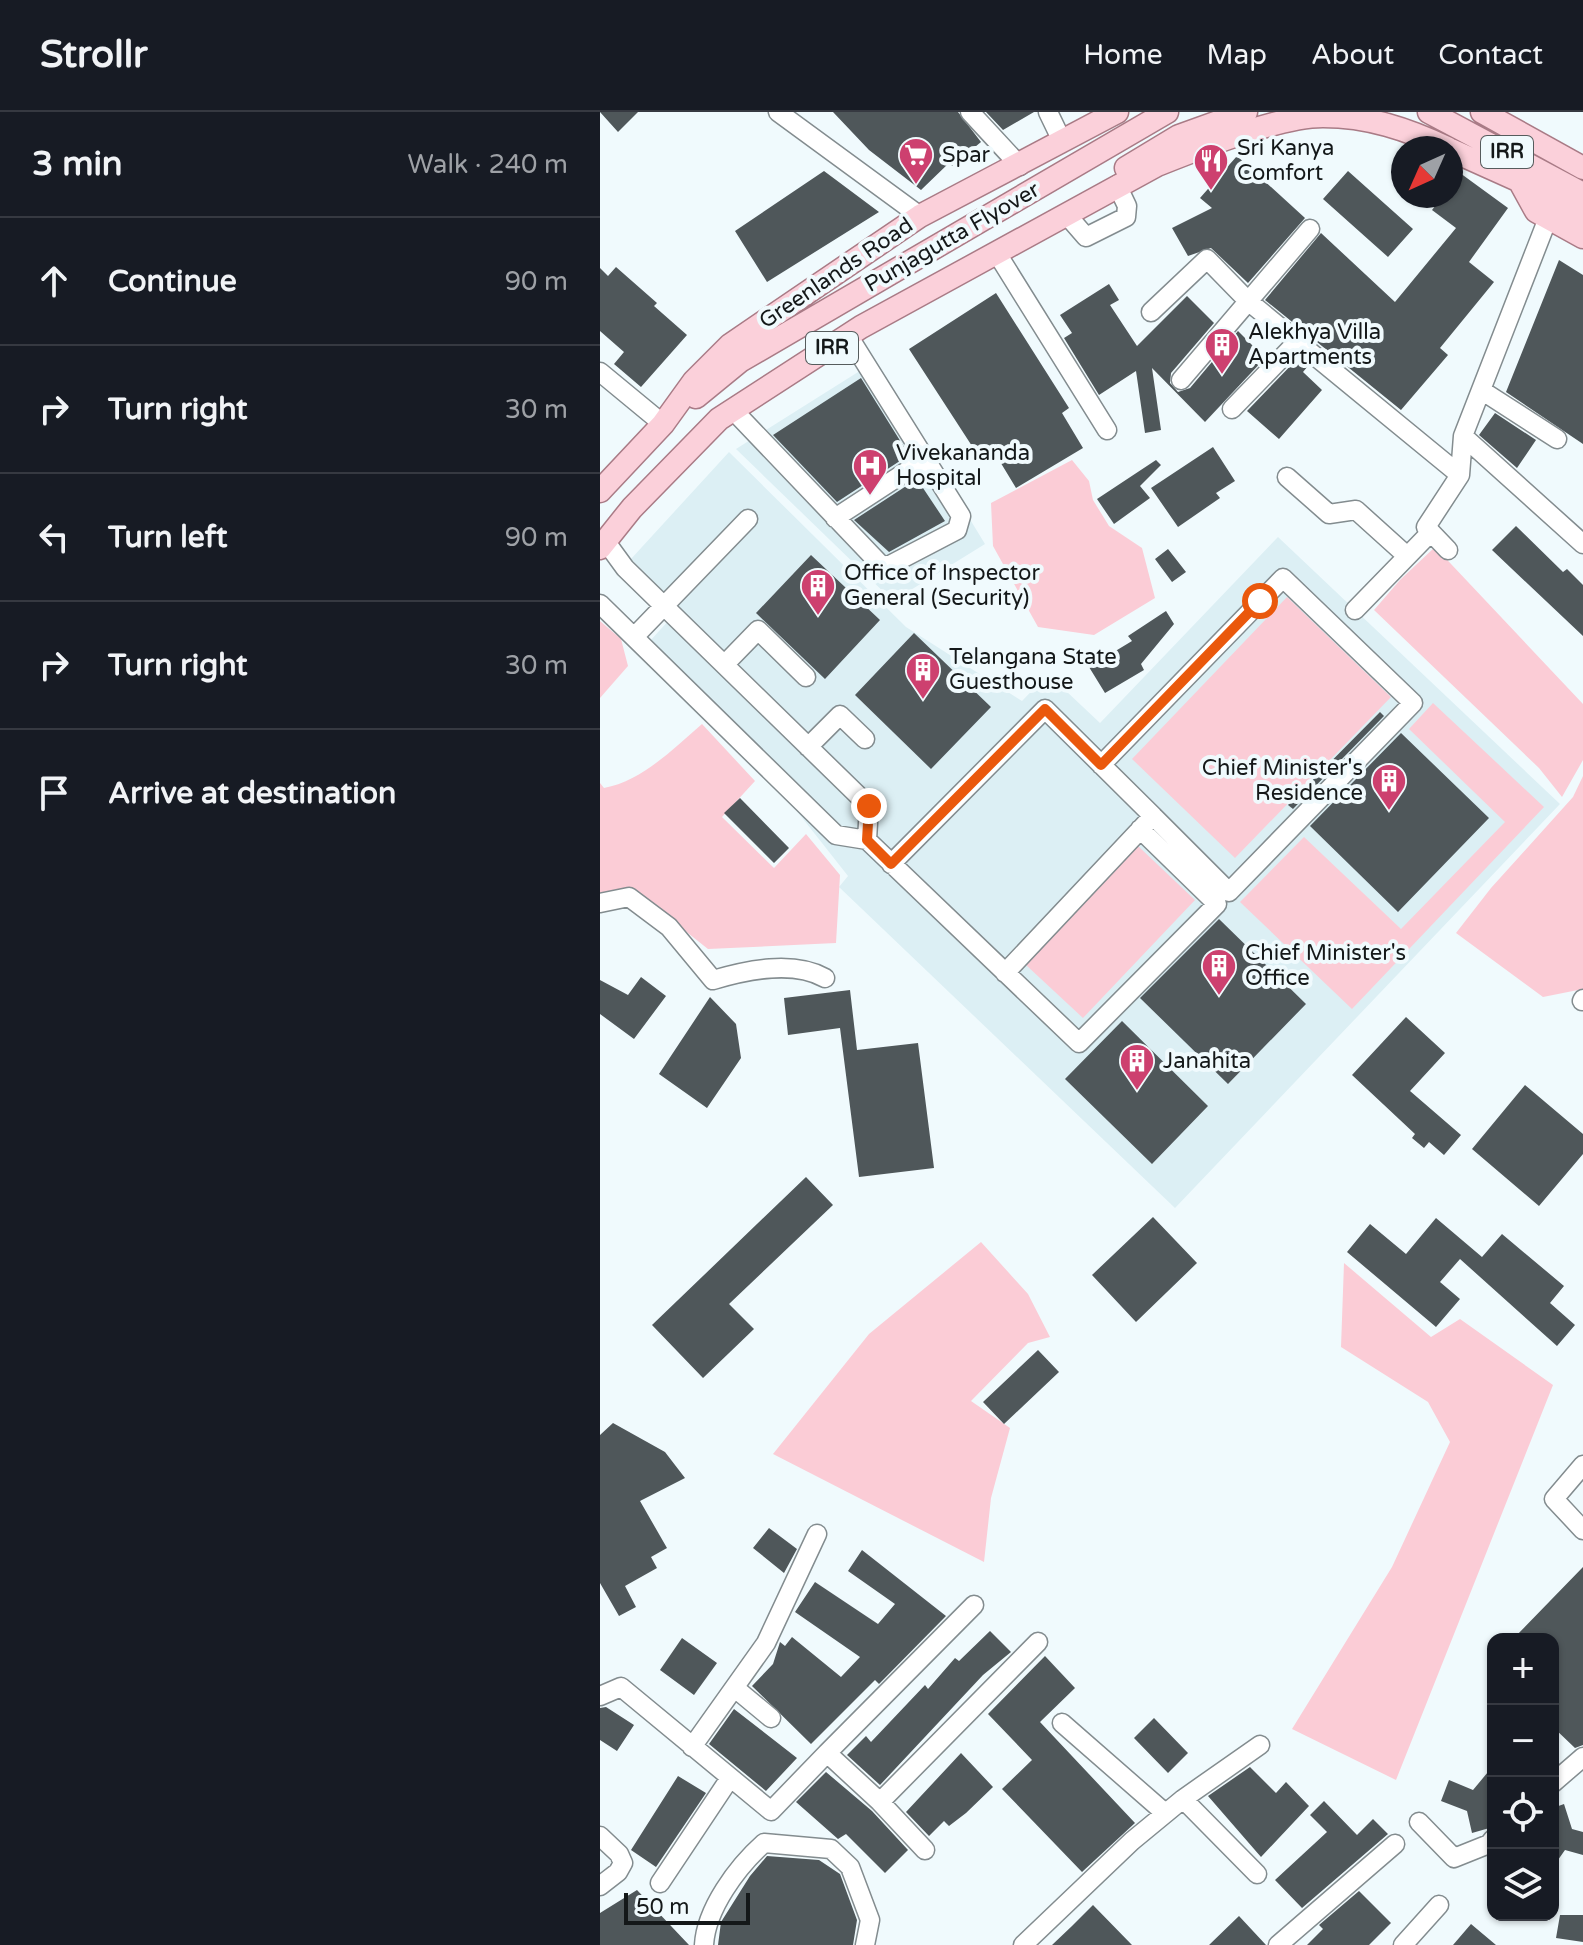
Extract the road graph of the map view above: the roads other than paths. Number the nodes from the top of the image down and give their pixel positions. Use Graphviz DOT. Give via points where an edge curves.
graph roads {
  1 [pos="778,112"];
  2 [pos="970,112"];
  3 [pos="1048,112"];
  4 [pos="1117,112"];
  5 [pos="1167,112"];
  6 [pos="1246,112"];
  7 [pos="1429,112"];
  8 [pos="1482,112"];
  9 [pos="1422,136"];
  10 [pos="1062,141"];
  11 [pos="1463,155"];
  12 [pos="1020,166"];
  13 [pos="1583,168"];
  14 [pos="1520,181"];
  15 [pos="1108,190"];
  16 [pos="1583,194"];
  17 [pos="1066,214"];
  18 [pos="920,216"];
  19 [pos="1583,217"];
  20 [pos="1548,218"];
  21 [pos="1310,229"];
  22 [pos="1583,237"];
  23 [pos="998,255"];
  24 [pos="1248,301"];
  25 [pos="1151,312"];
  26 [pos="849,337"];
  27 [pos="1297,342"];
  28 [pos="600,372"];
  29 [pos="1181,380"];
  30 [pos="1481,390"];
  31 [pos="1232,409"];
  32 [pos="733,410"];
  33 [pos="663,424"];
  34 [pos="1107,430"];
  35 [pos="1463,436"];
  36 [pos="1557,439"];
  37 [pos="924,460"];
  38 [pos="1460,475"];
  39 [pos="1287,477"];
  40 [pos="600,491"];
  41 [pos="835,518"];
  42 [pos="748,519"];
  43 [pos="1431,532"];
  44 [pos="1583,544"];
  45 [pos="603,545"];
  46 [pos="1448,550"];
  47 [pos="1407,556"];
  48 [pos="600,604"];
  49 [pos="665,606"];
  50 [pos="1355,610"];
  51 [pos="634,637"];
  52 [pos="725,664"];
  53 [pos="806,677"];
  54 [pos="865,739"];
  55 [pos="808,747"];
  56 [pos="1101,765"];
  57 [pos="1146,823"];
  58 [pos="867,840"];
  59 [pos="891,864"];
  60 [pos="600,903"];
  61 [pos="1005,973"];
  62 [pos="825,978"];
  63 [pos="1583,1465"];
  64 [pos="1583,1530"];
  65 [pos="817,1534"];
  66 [pos="974,1605"];
  67 [pos="1038,1642"];
  68 [pos="736,1689"];
  69 [pos="600,1696"];
  70 [pos="771,1718"];
  71 [pos="1062,1723"];
  72 [pos="1260,1745"];
  73 [pos="692,1747"];
  74 [pos="827,1753"];
  75 [pos="1583,1757"];
  76 [pos="730,1778"];
  77 [pos="1559,1778"];
  78 [pos="1183,1799"];
  79 [pos="880,1802"];
  80 [pos="1165,1813"];
  81 [pos="1419,1822"];
  82 [pos="600,1836"];
  83 [pos="1487,1842"];
  84 [pos="1395,1844"];
  85 [pos="925,1850"];
  86 [pos="1257,1874"];
  87 [pos="660,1883"];
  88 [pos="600,1886"];
  89 [pos="1439,1905"];
  90 [pos="704,1945"];
  91 [pos="865,1945"];
  92 [pos="1023,1945"];
  93 [pos="1278,1945"];
  94 [pos="1403,1945"];
  1 -- 18 [label="street"];
  2 -- 12 [label="street"];
  3 -- 10 [label="street"];
  4 -- 10 [label="main road, Greenlands Road / IRR"];
  5 -- 33 [label="main road, Punjagutta Flyover / IRR" via="740,361"];
  6 -- 15 [label="main road, IRR" via="1150,151"];
  7 -- 16 [label="main road, IRR"];
  8 -- 13 [label="main road, IRR"];
  9 -- 15 [label="main road, IRR" via="1361,118 1320,116 1201,148"];
  10 -- 12 [label="main road, Greenlands Road / IRR"];
  11 -- 14 [label="main road, IRR"];
  12 -- 18 [label="main road, Greenlands Road / IRR"];
  14 -- 19 [label="main road, IRR"];
  14 -- 20 [label="main road, IRR" via="1536,211"];
  15 -- 17 [label="main road, IRR"];
  15 -- 17 [label="street" via="1127,206 1119,223 1086,237"];
  17 -- 23 [label="main road, IRR"];
  18 -- 33 [label="main road, Greenlands Road / IRR" via="730,345 694,381"];
  20 -- 22 [label="main road, IRR"];
  20 -- 30 [label="street"];
  21 -- 24 [label="street"];
  23 -- 26 [label="main road, IRR"];
  23 -- 34 [label="street"];
  24 -- 25 [label="street" via="1207,259"];
  24 -- 27 [label="street"];
  24 -- 29 [label="street"];
  26 -- 32 [label="main road, IRR"];
  26 -- 37 [label="street"];
  27 -- 31 [label="street"];
  27 -- 38 [label="street"];
  28 -- 33 [label="street"];
  30 -- 35 [label="street"];
  30 -- 36 [label="street"];
  32 -- 41 [label="street"];
  32 -- 45 [label="main road, IRR" via="632,508"];
  33 -- 40 [label="main road, Greenlands Road / IRR"];
  35 -- 38 [label="street"];
  35 -- 44 [label="street"];
  37 -- 41 [label="street"];
  37 -- 41 [label="street" via="961,516 957,530 884,565"];
  38 -- 43 [label="street" via="1426,527"];
  39 -- 47 [label="street" via="1329,514 1356,510"];
  42 -- 49 [label="street"];
  43 -- 46 [label="street"];
  43 -- 47 [label="street"];
  45 -- 49 [label="street"];
  47 -- 50 [label="street"];
  48 -- 51 [label="street"];
  49 -- 51 [label="street"];
  49 -- 52 [label="street"];
  51 -- 58 [label="street" via="836,835"];
  52 -- 53 [label="street" via="758,630"];
  52 -- 55 [label="street"];
  54 -- 55 [label="street" via="840,715"];
  55 -- 58 [label="street" via="869,806"];
  56 -- 57 [label="street"];
  56 -- 57 [label="street" via="1283,578 1413,703 1229,892"];
  56 -- 59 [label="street" via="1045,709"];
  57 -- 61 [label="street"];
  57 -- 61 [label="street" via="1217,904 1079,1043"];
  58 -- 59 [label="street"];
  59 -- 61 [label="street"];
  60 -- 62 [label="street" via="629,897 669,927 713,980 750,970 811,971"];
  63 -- 64 [label="street" via="1554,1499"];
  65 -- 68 [label="street" via="766,1643"];
  66 -- 74 [label="street"];
  67 -- 79 [label="street"];
  68 -- 70 [label="street"];
  68 -- 73 [label="street"];
  69 -- 73 [label="street" via="621,1687"];
  71 -- 80 [label="street"];
  72 -- 78 [label="street"];
  73 -- 76 [label="street"];
  74 -- 76 [label="street" via="771,1811"];
  74 -- 79 [label="street"];
  75 -- 77 [label="street"];
  76 -- 87 [label="street"];
  78 -- 80 [label="street"];
  78 -- 86 [label="street"];
  79 -- 85 [label="street"];
  80 -- 92 [label="street"];
  81 -- 83 [label="street" via="1454,1858"];
  82 -- 88 [label="street" via="623,1863"];
  84 -- 93 [label="street"];
  89 -- 94 [label="street"];
  90 -- 91 [label="street" via="706,1923 764,1843 831,1849 850,1867 870,1920"];
}
